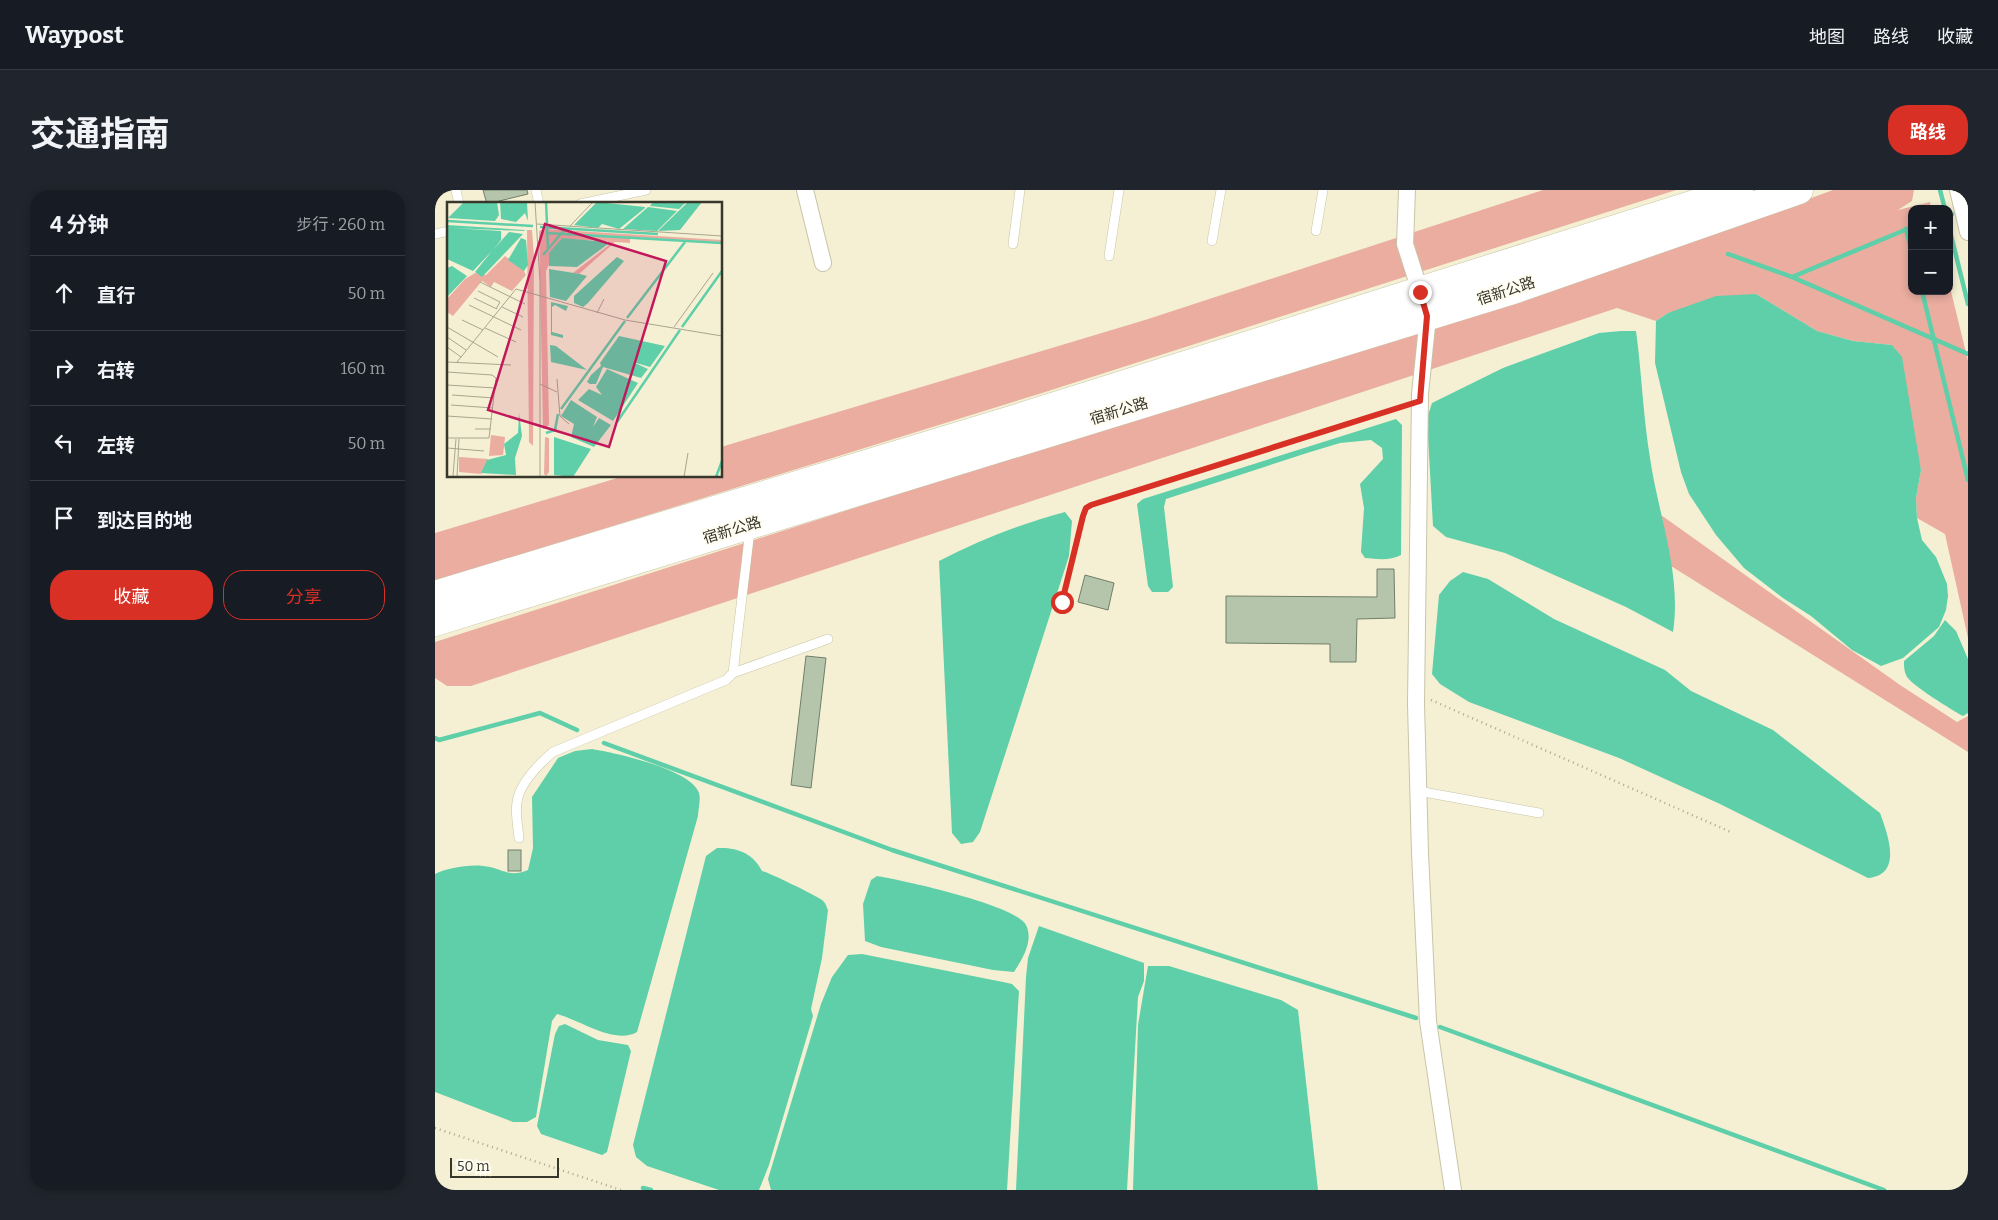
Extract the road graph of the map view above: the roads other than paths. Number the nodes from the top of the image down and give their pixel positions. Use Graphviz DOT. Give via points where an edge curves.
graph roads {
  1 [pos="646,190"];
  2 [pos="805,190"];
  3 [pos="1020,190"];
  4 [pos="1119,190"];
  5 [pos="1221,190"];
  6 [pos="1323,190"];
  7 [pos="1407,190"];
  8 [pos="1739,190"];
  9 [pos="1799,190"];
  10 [pos="1958,190"];
  11 [pos="615,193"];
  12 [pos="586,202"];
  13 [pos="1316,231"];
  14 [pos="1968,232"];
  15 [pos="1212,241"];
  16 [pos="1013,244"];
  17 [pos="1109,256"];
  18 [pos="823,263"];
  19 [pos="1424,304"];
  20 [pos="751,524"];
  21 [pos="435,595"];
  22 [pos="435,622"];
  23 [pos="828,640"];
  24 [pos="733,673"];
  25 [pos="1418,791"];
  26 [pos="1539,813"];
  27 [pos="519,838"];
  28 [pos="1453,1190"];
  1 -- 11 [label="lane"];
  2 -- 18 [label="street"];
  3 -- 16 [label="lane"];
  4 -- 17 [label="lane"];
  5 -- 15 [label="lane"];
  6 -- 13 [label="lane"];
  7 -- 19 [label="street" via="1405,244"];
  8 -- 19 [label="highway, 宿新公路"];
  9 -- 19 [label="highway, 宿新公路" via="1516,289"];
  10 -- 14 [label="street"];
  11 -- 12 [label="lane"];
  19 -- 20 [label="highway, 宿新公路"];
  19 -- 21 [label="highway, 宿新公路" via="987,428"];
  19 -- 25 [label="street" via="1416,693"];
  20 -- 22 [label="highway, 宿新公路"];
  20 -- 24 [label="lane"];
  23 -- 24 [label="lane"];
  24 -- 27 [label="lane" via="726,680 553,752 539,763 517,802"];
  25 -- 26 [label="lane"];
  25 -- 28 [label="street" via="1428,1021"];
}
